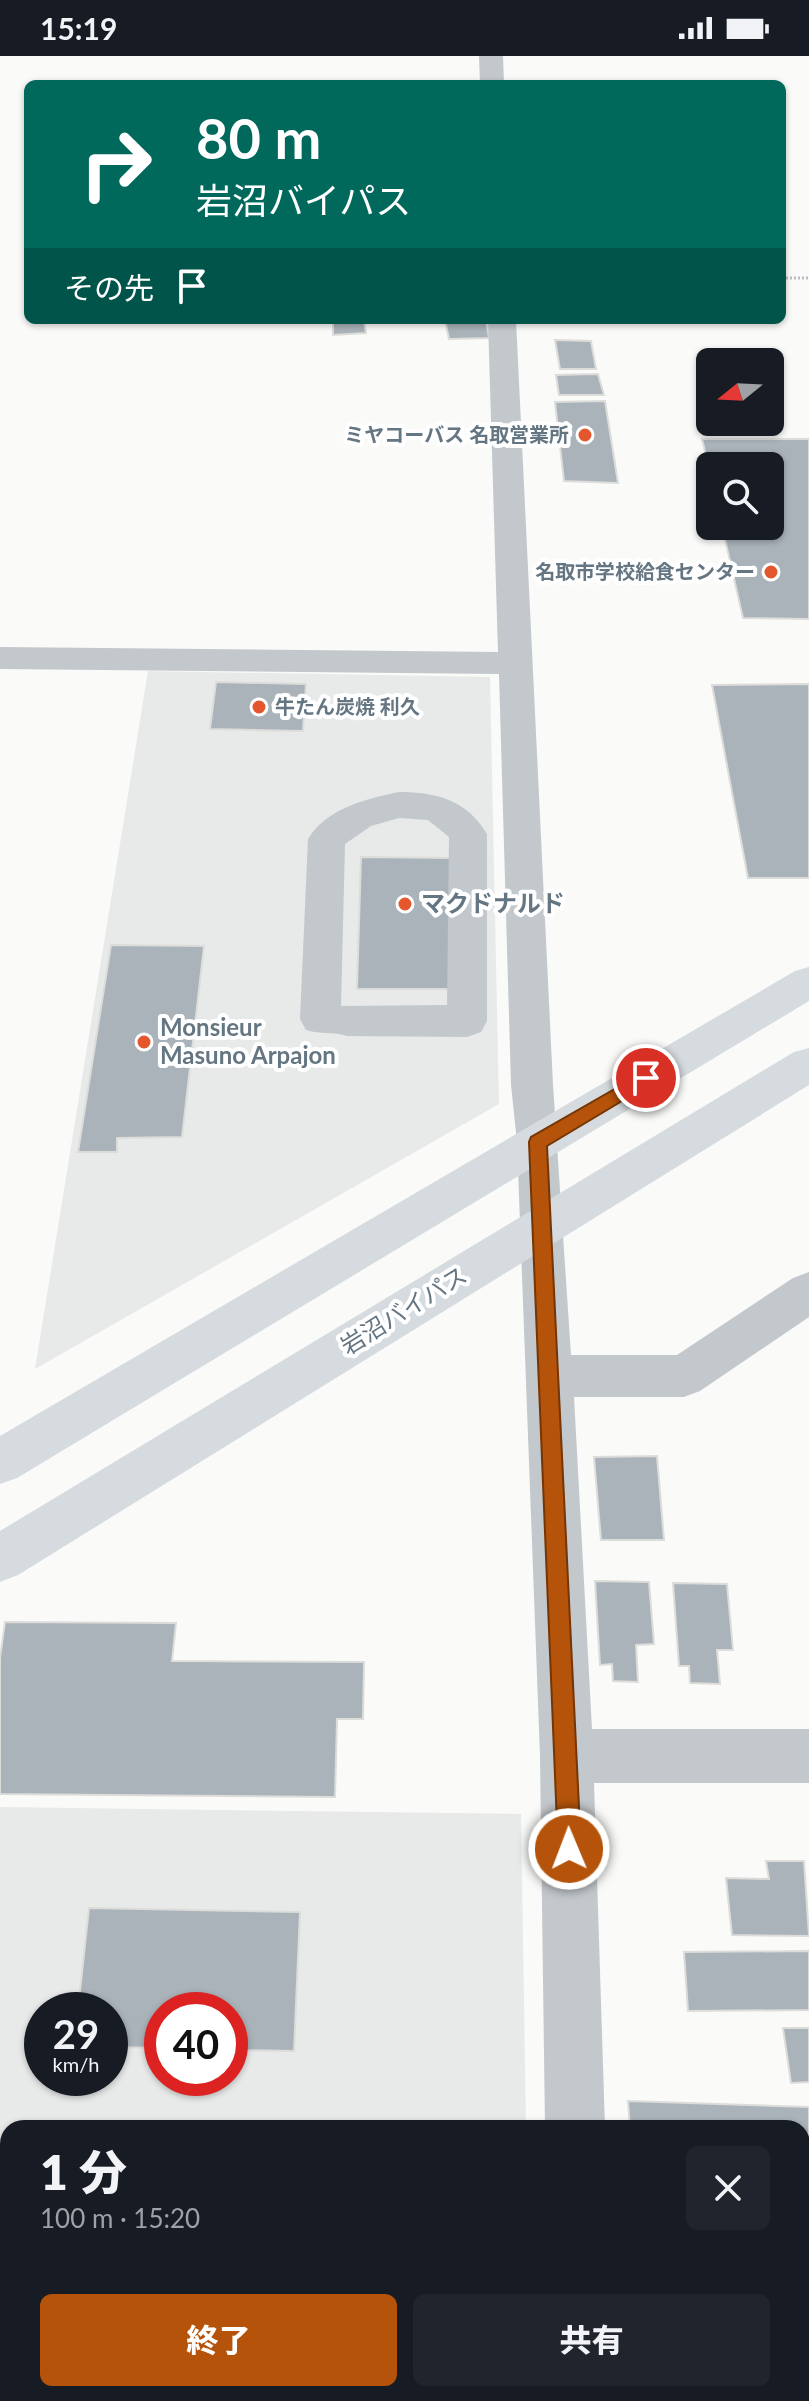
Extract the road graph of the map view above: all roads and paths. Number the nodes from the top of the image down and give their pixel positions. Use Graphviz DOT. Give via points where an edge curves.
graph roads {
  1 [pos="491,56"];
  2 [pos="492,80"];
  3 [pos="786,278"];
  4 [pos="809,278"];
  5 [pos="502,324"];
  6 [pos="0,658"];
  7 [pos="516,663"];
  8 [pos="809,982"];
  9 [pos="334,1020"];
  10 [pos="809,1064"];
  11 [pos="538,1142"];
  12 [pos="541,1227"];
  13 [pos="809,1292"];
  14 [pos="549,1376"];
  15 [pos="0,1462"];
  16 [pos="0,1558"];
  17 [pos="567,1756"];
  18 [pos="809,1756"];
  19 [pos="575,2120"];
  1 -- 2 [label="street"];
  3 -- 4 [label="path"];
  5 -- 7 [label="street"];
  6 -- 7 [label="street"];
  7 -- 11 [label="street"];
  8 -- 11 [label="highway"];
  9 -- 9 [label="street" via="327,839 353,816 376,808 421,806 461,821 468,834 467,1021"];
  10 -- 12 [label="highway, 岩沼バイパス"];
  11 -- 12 [label="street"];
  11 -- 15 [label="highway"];
  12 -- 14 [label="street"];
  12 -- 16 [label="highway, 岩沼バイパス"];
  13 -- 14 [label="street" via="684,1376"];
  14 -- 17 [label="street"];
  17 -- 18 [label="street"];
  17 -- 19 [label="street"];
}
